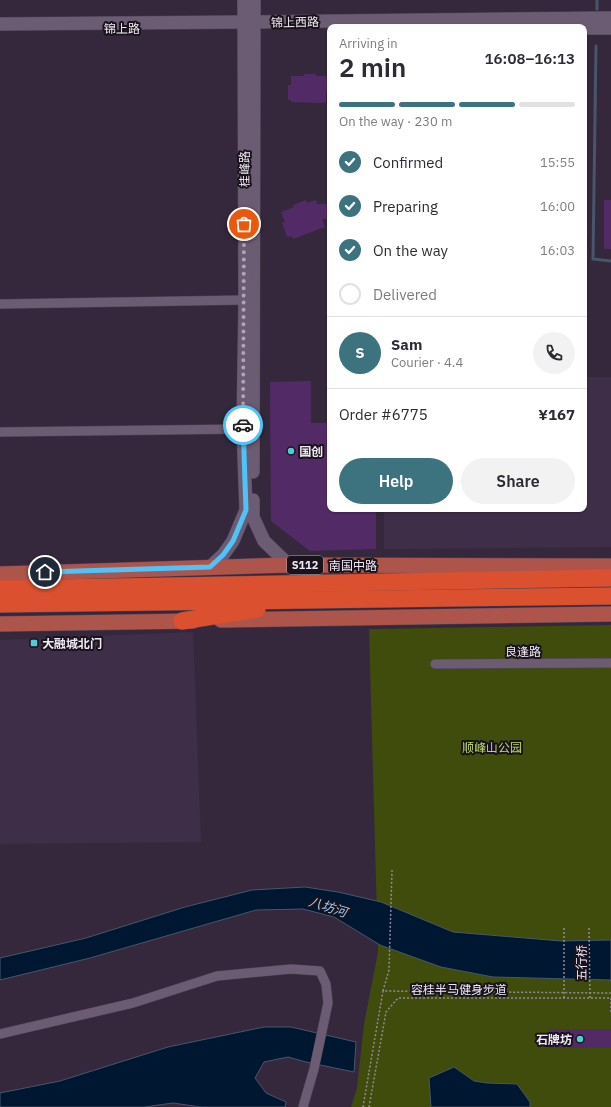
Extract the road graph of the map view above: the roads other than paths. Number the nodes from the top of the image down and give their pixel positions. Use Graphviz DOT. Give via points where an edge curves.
graph roads {
  1 [pos="244,0"];
  2 [pos="254,0"];
  3 [pos="611,18"];
  4 [pos="0,24"];
  5 [pos="249,25"];
  6 [pos="0,28"];
  7 [pos="327,28"];
  8 [pos="587,28"];
  9 [pos="611,28"];
  10 [pos="245,300"];
  11 [pos="0,304"];
  12 [pos="243,429"];
  13 [pos="0,432"];
  14 [pos="611,562"];
  15 [pos="289,565"];
  16 [pos="611,566"];
  17 [pos="210,567"];
  18 [pos="588,567"];
  19 [pos="0,574"];
  20 [pos="611,578"];
  21 [pos="0,589"];
  22 [pos="611,596"];
  23 [pos="318,600"];
  24 [pos="0,604"];
  25 [pos="611,614"];
  26 [pos="182,621"];
  27 [pos="0,624"];
  28 [pos="611,663"];
  29 [pos="435,664"];
  30 [pos="0,1034"];
  31 [pos="303,1107"];
  1 -- 5 [label="street, 桂峰路"];
  2 -- 5 [label="street"];
  3 -- 5 [label="street, 锦上西路"];
  4 -- 5 [label="street, 锦上路"];
  5 -- 6 [label="street, 锦上路"];
  5 -- 7 [label="street, 锦上西路"];
  5 -- 10 [label="street, 桂峰路"];
  5 -- 15 [label="street" via="253,517 264,541"];
  8 -- 9 [label="street"];
  10 -- 11 [label="street"];
  10 -- 12 [label="street, 桂峰路"];
  12 -- 13 [label="street"];
  12 -- 17 [label="street, 桂峰路" via="246,510 233,541"];
  14 -- 18 [label="street"];
  15 -- 17 [label="main road, 南国中路 / S112"];
  15 -- 18 [label="main road, 南国中路 / S112"];
  16 -- 18 [label="main road, 南国中路 / S112"];
  17 -- 19 [label="main road, 南国中路 / S112"];
  20 -- 21 [label="highway, 南国中路 / S112"];
  22 -- 23 [label="highway"];
  23 -- 24 [label="highway"];
  23 -- 26 [label="highway"];
  25 -- 26 [label="main road"];
  26 -- 27 [label="main road"];
  28 -- 29 [label="street, 良逢路"];
  30 -- 31 [label="street" via="133,1003 217,976 291,969 320,971 326,984 328,1002"];
}
